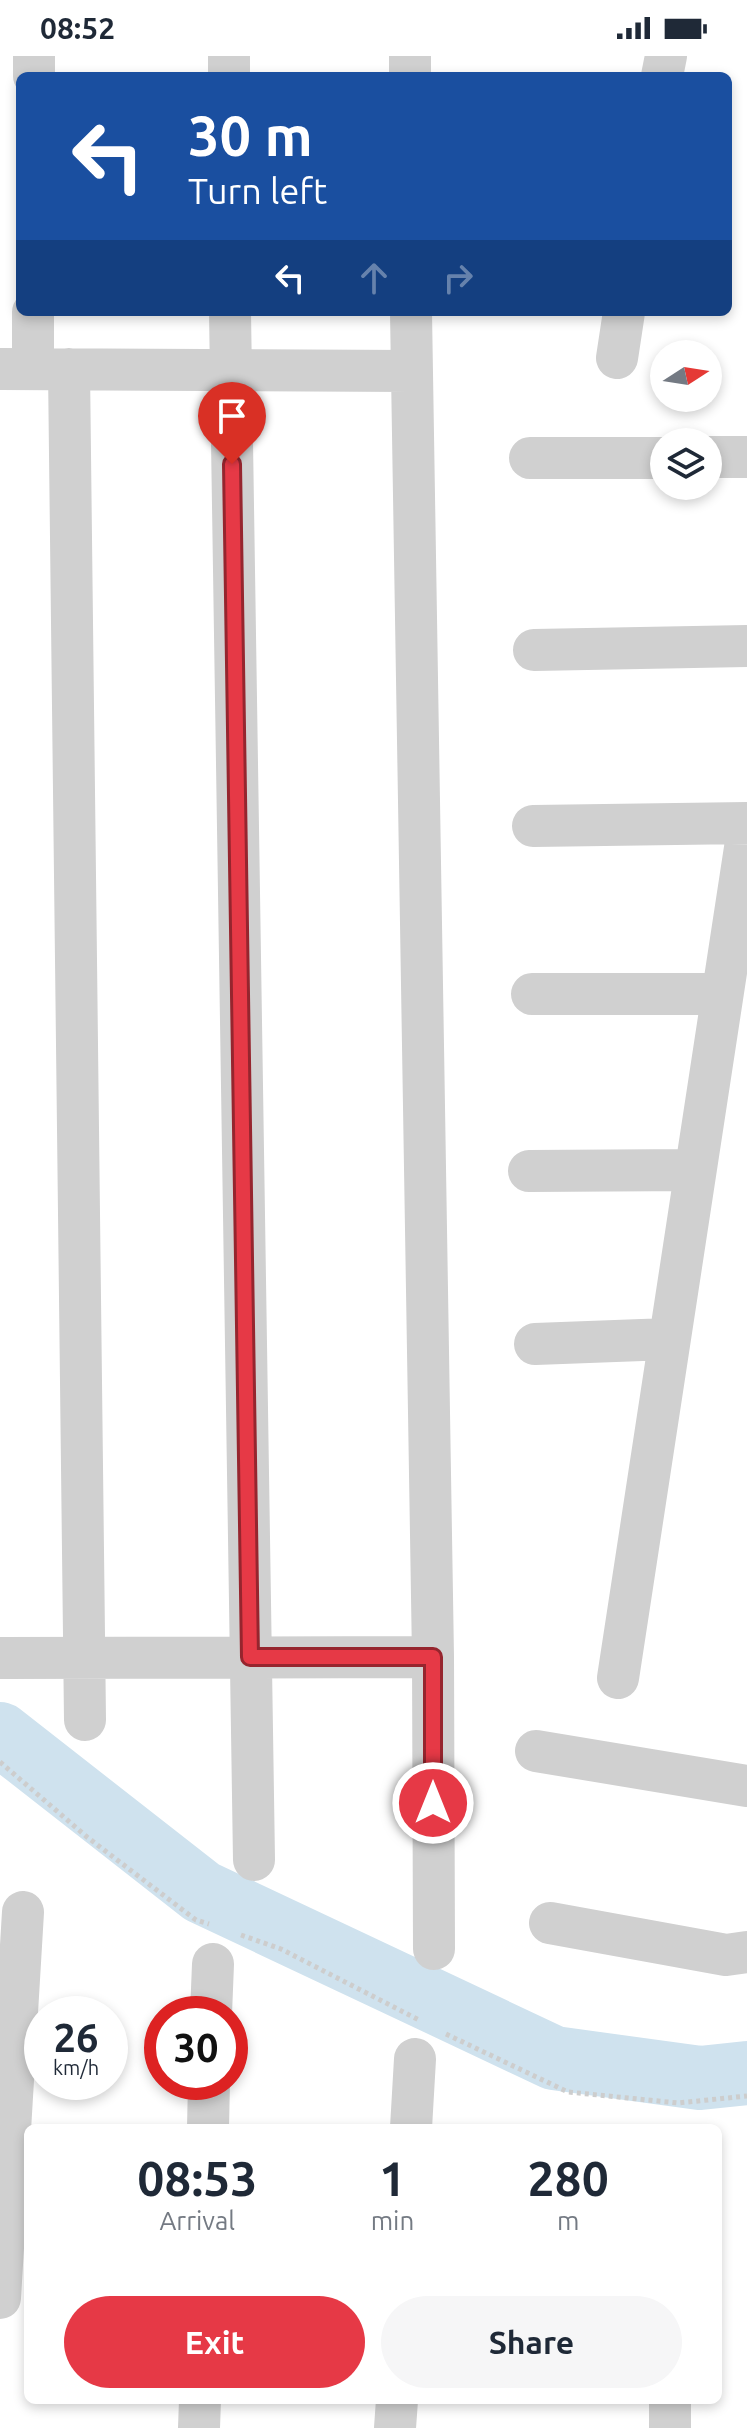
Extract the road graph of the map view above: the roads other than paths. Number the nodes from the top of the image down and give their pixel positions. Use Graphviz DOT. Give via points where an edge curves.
graph roads {
  1 [pos="33,316"];
  2 [pos="230,316"];
  3 [pos="411,316"];
  4 [pos="623,316"];
  5 [pos="617,358"];
  6 [pos="34,369"];
  7 [pos="231,370"];
  8 [pos="411,371"];
  9 [pos="722,457"];
  10 [pos="747,457"];
  11 [pos="530,458"];
  12 [pos="650,458"];
  13 [pos="747,646"];
  14 [pos="534,650"];
  15 [pos="747,823"];
  16 [pos="533,826"];
  17 [pos="747,835"];
  18 [pos="532,994"];
  19 [pos="722,994"];
  20 [pos="695,1170"];
  21 [pos="529,1171"];
  22 [pos="669,1339"];
  23 [pos="535,1344"];
  24 [pos="250,1657"];
  25 [pos="433,1657"];
  26 [pos="0,1658"];
  27 [pos="85,1658"];
  28 [pos="618,1678"];
  29 [pos="85,1720"];
  30 [pos="536,1751"];
  31 [pos="747,1786"];
  32 [pos="254,1860"];
  33 [pos="23,1912"];
  34 [pos="550,1923"];
  35 [pos="220,1941"];
  36 [pos="434,1949"];
  37 [pos="747,1952"];
  38 [pos="213,1996"];
  39 [pos="422,2036"];
  40 [pos="209,2100"];
  41 [pos="208,2124"];
  42 [pos="411,2124"];
  43 [pos="0,2298"];
  44 [pos="200,2404"];
  45 [pos="397,2404"];
  46 [pos="670,2404"];
  47 [pos="199,2428"];
  48 [pos="395,2428"];
  49 [pos="670,2428"];
  1 -- 6 [label="street"];
  2 -- 7 [label="street"];
  3 -- 8 [label="street"];
  4 -- 5 [label="street"];
  6 -- 7 [label="street"];
  6 -- 27 [label="street"];
  7 -- 8 [label="street"];
  7 -- 24 [label="street"];
  8 -- 25 [label="street"];
  9 -- 10 [label="street"];
  11 -- 12 [label="street"];
  13 -- 14 [label="street"];
  15 -- 16 [label="street"];
  17 -- 19 [label="street"];
  18 -- 19 [label="street"];
  19 -- 20 [label="street"];
  20 -- 21 [label="street"];
  20 -- 22 [label="street"];
  22 -- 23 [label="street"];
  22 -- 28 [label="street"];
  24 -- 25 [label="street"];
  24 -- 27 [label="street"];
  24 -- 32 [label="street"];
  25 -- 36 [label="street"];
  26 -- 27 [label="street"];
  27 -- 29 [label="street"];
  30 -- 31 [label="street"];
  33 -- 43 [label="street"];
  34 -- 37 [label="street" via="726,1955"];
  35 -- 38 [label="street"];
  39 -- 42 [label="street"];
  40 -- 41 [label="street"];
  44 -- 47 [label="street"];
  45 -- 48 [label="street"];
  46 -- 49 [label="street"];
}
